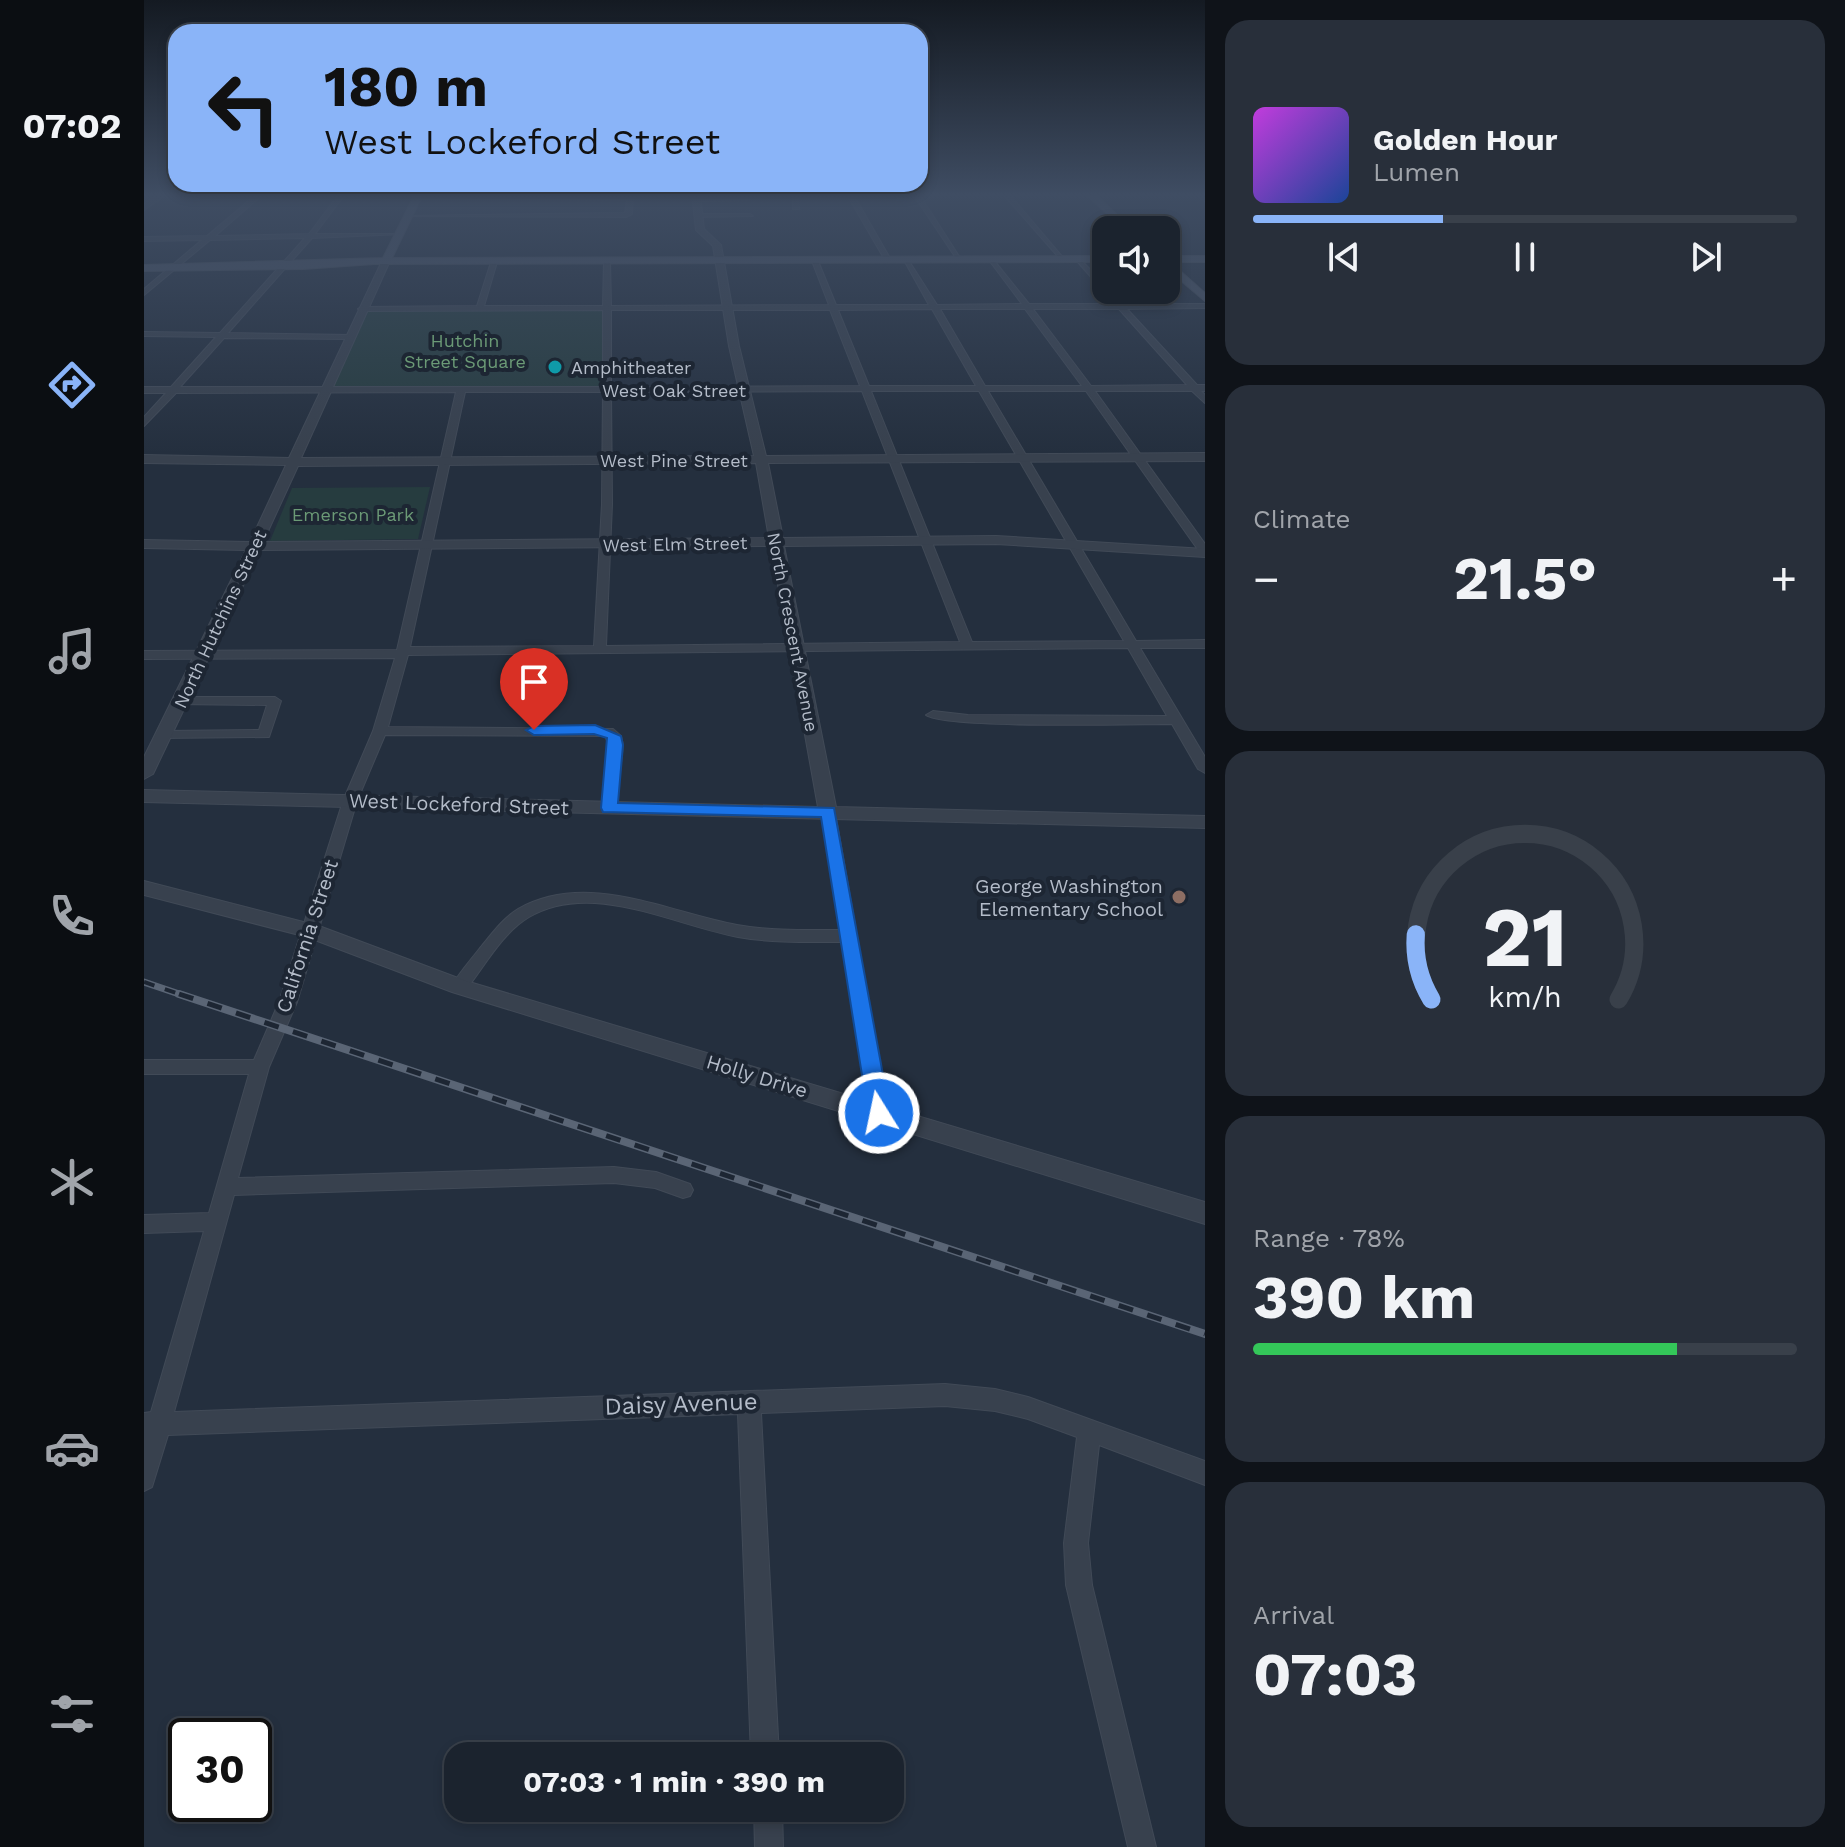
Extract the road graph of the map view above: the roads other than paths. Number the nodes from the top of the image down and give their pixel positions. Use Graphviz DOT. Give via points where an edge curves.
graph roads {
  1 [pos="160,280"];
  2 [pos="273,280"];
  3 [pos="375,280"];
  4 [pos="488,280"];
  5 [pos="606,280"];
  6 [pos="723,280"];
  7 [pos="822,280"];
  8 [pos="919,280"];
  9 [pos="1007,280"];
  10 [pos="1097,280"];
  11 [pos="1186,280"];
  12 [pos="144,293"];
  13 [pos="1205,298"];
  14 [pos="1027,306"];
  15 [pos="1120,306"];
  16 [pos="1205,306"];
  17 [pos="727,307"];
  18 [pos="832,307"];
  19 [pos="934,307"];
  20 [pos="480,308"];
  21 [pos="605,308"];
  22 [pos="362,309"];
  23 [pos="144,334"];
  24 [pos="223,335"];
  25 [pos="351,337"];
  26 [pos="1200,388"];
  27 [pos="983,389"];
  28 [pos="1089,389"];
  29 [pos="144,390"];
  30 [pos="173,390"];
  31 [pos="605,390"];
  32 [pos="746,390"];
  33 [pos="865,390"];
  34 [pos="461,391"];
  35 [pos="325,392"];
  36 [pos="1205,400"];
  37 [pos="144,423"];
  38 [pos="760,456"];
  39 [pos="1205,457"];
  40 [pos="1024,458"];
  41 [pos="1137,458"];
  42 [pos="144,459"];
  43 [pos="895,459"];
  44 [pos="605,460"];
  45 [pos="445,461"];
  46 [pos="292,462"];
  47 [pos="924,541"];
  48 [pos="775,542"];
  49 [pos="1071,543"];
  50 [pos="144,544"];
  51 [pos="604,545"];
  52 [pos="428,546"];
  53 [pos="253,547"];
  54 [pos="1205,553"];
  55 [pos="1205,644"];
  56 [pos="967,645"];
  57 [pos="1135,645"];
  58 [pos="796,647"];
  59 [pos="600,649"];
  60 [pos="403,652"];
  61 [pos="144,655"];
  62 [pos="203,656"];
  63 [pos="181,701"];
  64 [pos="933,715"];
  65 [pos="1174,720"];
  66 [pos="380,731"];
  67 [pos="165,735"];
  68 [pos="1205,769"];
  69 [pos="144,774"];
  70 [pos="144,796"];
  71 [pos="350,801"];
  72 [pos="609,808"];
  73 [pos="828,812"];
  74 [pos="1205,822"];
  75 [pos="144,888"];
  76 [pos="312,931"];
  77 [pos="848,936"];
  78 [pos="459,987"];
  79 [pos="144,1067"];
  80 [pos="260,1067"];
  81 [pos="879,1113"];
  82 [pos="226,1187"];
  83 [pos="683,1190"];
  84 [pos="1205,1213"];
  85 [pos="217,1222"];
  86 [pos="144,1224"];
  87 [pos="749,1402"];
  88 [pos="151,1424"];
  89 [pos="1089,1431"];
  90 [pos="1205,1473"];
  91 [pos="144,1479"];
  92 [pos="764,1742"];
  93 [pos="768,1822"];
  94 [pos="769,1847"];
  95 [pos="1142,1847"];
  1 -- 12 [label="street"];
  2 -- 24 [label="street"];
  3 -- 22 [label="street, North Hutchins Street"];
  4 -- 20 [label="street"];
  5 -- 21 [label="street"];
  6 -- 17 [label="street, North Crescent Avenue"];
  7 -- 18 [label="street"];
  8 -- 19 [label="street"];
  9 -- 14 [label="street"];
  10 -- 15 [label="street"];
  11 -- 13 [label="main road"];
  14 -- 15 [label="street"];
  14 -- 19 [label="street"];
  14 -- 28 [label="street"];
  15 -- 16 [label="street"];
  15 -- 26 [label="street"];
  17 -- 18 [label="street"];
  17 -- 21 [label="street"];
  17 -- 32 [label="street, North Crescent Avenue"];
  18 -- 19 [label="street"];
  18 -- 33 [label="street"];
  19 -- 27 [label="street"];
  20 -- 21 [label="street"];
  20 -- 22 [label="street"];
  21 -- 31 [label="street"];
  22 -- 25 [label="street, North Hutchins Street"];
  23 -- 24 [label="street"];
  24 -- 25 [label="street"];
  24 -- 30 [label="street"];
  25 -- 35 [label="street, North Hutchins Street"];
  26 -- 28 [label="street, West Oak Street"];
  26 -- 36 [label="street"];
  27 -- 28 [label="street, West Oak Street"];
  27 -- 33 [label="street, West Oak Street"];
  27 -- 40 [label="street"];
  28 -- 41 [label="street"];
  29 -- 30 [label="street, West Oak Street"];
  30 -- 35 [label="street, West Oak Street"];
  30 -- 37 [label="street"];
  31 -- 32 [label="street, West Oak Street"];
  31 -- 34 [label="street, West Oak Street"];
  31 -- 44 [label="street"];
  32 -- 33 [label="street, West Oak Street"];
  32 -- 38 [label="street, North Crescent Avenue"];
  33 -- 43 [label="street"];
  34 -- 35 [label="street, West Oak Street"];
  34 -- 45 [label="street, California Street"];
  35 -- 46 [label="street, North Hutchins Street"];
  38 -- 43 [label="street, West Pine Street"];
  38 -- 44 [label="street, West Pine Street"];
  38 -- 48 [label="street, North Crescent Avenue"];
  39 -- 41 [label="street, West Pine Street"];
  40 -- 41 [label="street, West Pine Street"];
  40 -- 43 [label="street, West Pine Street"];
  40 -- 49 [label="street"];
  41 -- 54 [label="street"];
  42 -- 46 [label="street, West Pine Street"];
  43 -- 47 [label="street"];
  44 -- 45 [label="street, West Pine Street"];
  44 -- 51 [label="street"];
  45 -- 46 [label="street, West Pine Street"];
  45 -- 52 [label="street, California Street"];
  46 -- 53 [label="street, North Hutchins Street"];
  47 -- 48 [label="street, West Elm Street"];
  47 -- 49 [label="street, West Elm Street"];
  47 -- 56 [label="street"];
  48 -- 51 [label="street, West Elm Street"];
  48 -- 58 [label="street, North Crescent Avenue"];
  49 -- 54 [label="street, West Elm Street"];
  49 -- 57 [label="street"];
  50 -- 53 [label="street, West Elm Street"];
  51 -- 52 [label="street, West Elm Street"];
  51 -- 59 [label="street"];
  52 -- 53 [label="street, West Elm Street"];
  52 -- 60 [label="street, California Street"];
  53 -- 62 [label="street, North Hutchins Street"];
  55 -- 57 [label="street"];
  56 -- 57 [label="street"];
  56 -- 58 [label="street"];
  57 -- 65 [label="street"];
  58 -- 59 [label="street"];
  58 -- 73 [label="street, North Crescent Avenue"];
  59 -- 60 [label="street"];
  60 -- 62 [label="street"];
  60 -- 66 [label="street, California Street"];
  61 -- 62 [label="street"];
  62 -- 63 [label="street, North Hutchins Street"];
  63 -- 67 [label="street, North Hutchins Street"];
  63 -- 67 [label="street" via="275,701 264,734"];
  64 -- 65 [label="street"];
  65 -- 68 [label="street"];
  66 -- 71 [label="street, California Street"];
  66 -- 72 [label="street" via="608,732 616,745"];
  67 -- 69 [label="street, North Hutchins Street"];
  70 -- 71 [label="street, West Lockeford Street"];
  71 -- 72 [label="street, West Lockeford Street"];
  71 -- 76 [label="street, California Street"];
  72 -- 73 [label="street, West Lockeford Street"];
  73 -- 74 [label="street, West Lockeford Street"];
  73 -- 77 [label="street"];
  75 -- 76 [label="street"];
  76 -- 78 [label="street, Holly Drive"];
  76 -- 80 [label="street, California Street"];
  77 -- 78 [label="street" via="774,936 605,899 556,900 517,918"];
  77 -- 81 [label="street"];
  78 -- 81 [label="street, Holly Drive"];
  79 -- 80 [label="street"];
  80 -- 82 [label="street, California Street"];
  81 -- 84 [label="street, Holly Drive"];
  82 -- 83 [label="street" via="614,1175 656,1180"];
  82 -- 85 [label="street, California Street"];
  85 -- 86 [label="street"];
  85 -- 88 [label="street, California Street"];
  87 -- 88 [label="street, Daisy Avenue"];
  87 -- 89 [label="street, Daisy Avenue" via="945,1395 1017,1405"];
  87 -- 92 [label="street"];
  88 -- 91 [label="street, California Street"];
  89 -- 90 [label="street, Daisy Avenue"];
  89 -- 95 [label="street" via="1076,1543 1079,1585"];
  93 -- 94 [label="street"];
}
